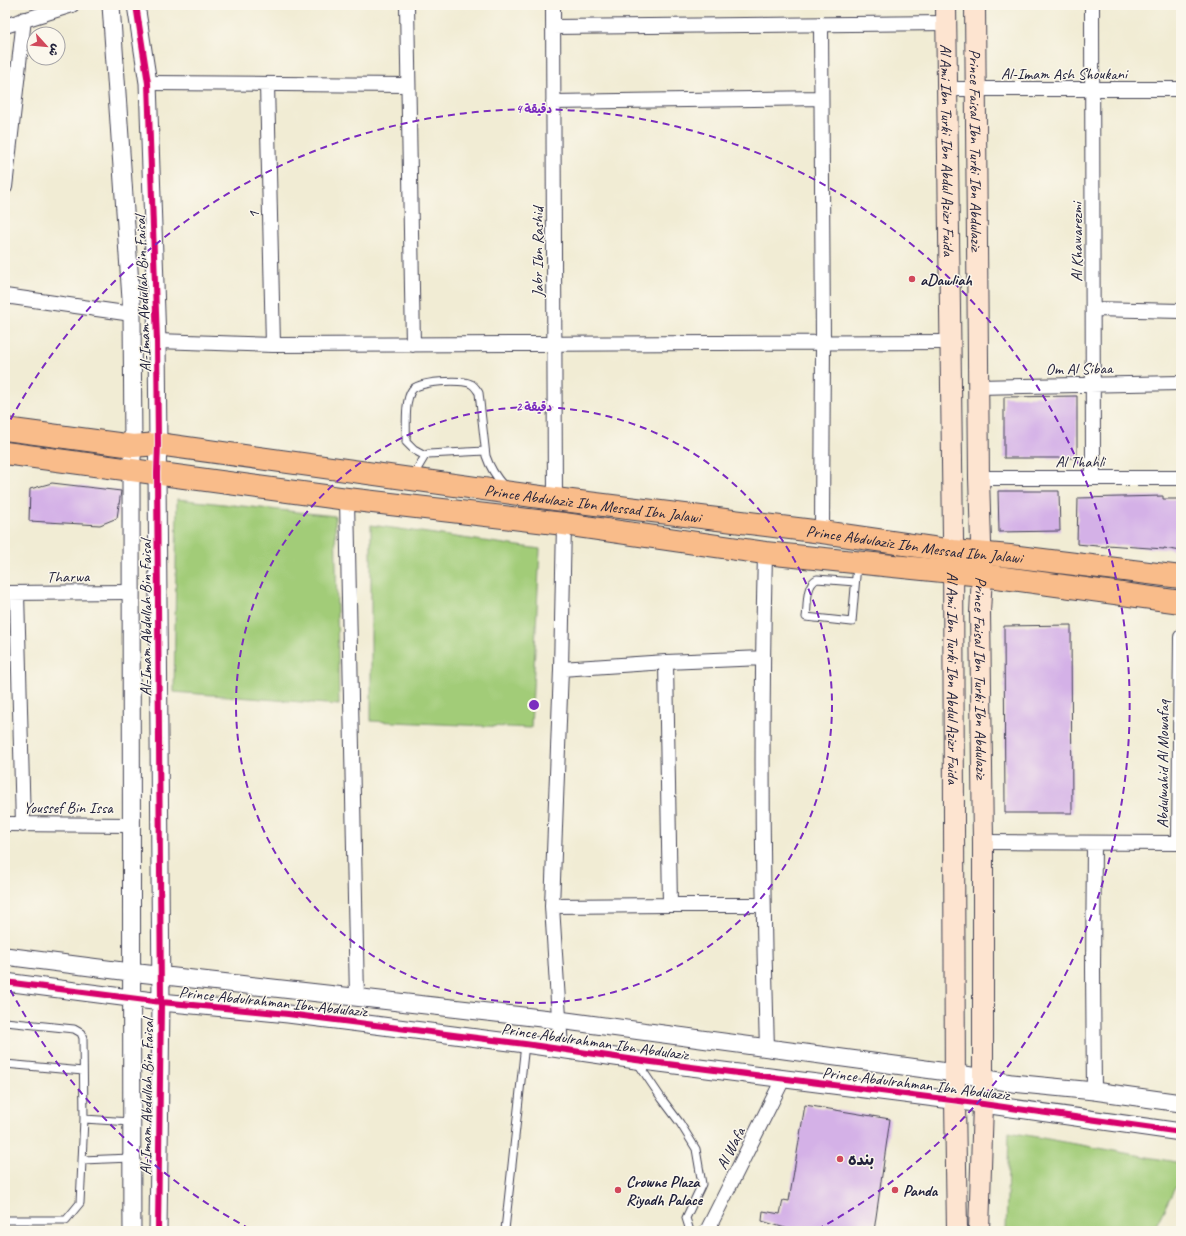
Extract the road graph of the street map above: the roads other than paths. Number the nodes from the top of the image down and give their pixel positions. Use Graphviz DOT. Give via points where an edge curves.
graph roads {
  1 [pos="72,5"];
  2 [pos="111,5"];
  3 [pos="136,5"];
  4 [pos="407,5"];
  5 [pos="553,5"];
  6 [pos="975,5"];
  7 [pos="1092,5"];
  8 [pos="946,14"];
  9 [pos="24,19"];
  10 [pos="821,24"];
  11 [pos="5,26"];
  12 [pos="553,27"];
  13 [pos="148,83"];
  14 [pos="267,84"];
  15 [pos="408,85"];
  16 [pos="1092,89"];
  17 [pos="1181,89"];
  18 [pos="947,90"];
  19 [pos="976,90"];
  20 [pos="821,98"];
  21 [pos="553,102"];
  22 [pos="5,186"];
  23 [pos="5,296"];
  24 [pos="1093,308"];
  25 [pos="1181,311"];
  26 [pos="132,314"];
  27 [pos="157,341"];
  28 [pos="823,342"];
  29 [pos="950,342"];
  30 [pos="413,344"];
  31 [pos="554,344"];
  32 [pos="273,345"];
  33 [pos="1181,383"];
  34 [pos="1093,385"];
  35 [pos="978,387"];
  36 [pos="5,429"];
  37 [pos="158,444"];
  38 [pos="133,446"];
  39 [pos="485,451"];
  40 [pos="5,453"];
  41 [pos="425,456"];
  42 [pos="131,471"];
  43 [pos="157,473"];
  44 [pos="979,478"];
  45 [pos="1093,478"];
  46 [pos="1181,478"];
  47 [pos="411,479"];
  48 [pos="510,493"];
  49 [pos="347,499"];
  50 [pos="555,499"];
  51 [pos="564,524"];
  52 [pos="822,532"];
  53 [pos="765,553"];
  54 [pos="981,553"];
  55 [pos="953,562"];
  56 [pos="856,572"];
  57 [pos="982,575"];
  58 [pos="1181,577"];
  59 [pos="131,592"];
  60 [pos="11,593"];
  61 [pos="1181,602"];
  62 [pos="1181,637"];
  63 [pos="763,658"];
  64 [pos="666,662"];
  65 [pos="561,669"];
  66 [pos="159,688"];
  67 [pos="132,692"];
  68 [pos="1180,725"];
  69 [pos="159,753"];
  70 [pos="132,756"];
  71 [pos="5,824"];
  72 [pos="132,824"];
  73 [pos="23,825"];
  74 [pos="983,842"];
  75 [pos="1094,843"];
  76 [pos="1180,843"];
  77 [pos="670,905"];
  78 [pos="763,905"];
  79 [pos="552,906"];
  80 [pos="5,956"];
  81 [pos="130,972"];
  82 [pos="160,975"];
  83 [pos="5,982"];
  84 [pos="131,998"];
  85 [pos="357,998"];
  86 [pos="161,1002"];
  87 [pos="558,1020"];
  88 [pos="5,1022"];
  89 [pos="526,1044"];
  90 [pos="767,1048"];
  91 [pos="561,1049"];
  92 [pos="636,1060"];
  93 [pos="5,1064"];
  94 [pos="84,1071"];
  95 [pos="955,1073"];
  96 [pos="983,1078"];
  97 [pos="783,1080"];
  98 [pos="1094,1091"];
  99 [pos="955,1101"];
  100 [pos="1181,1103"];
  101 [pos="983,1104"];
  102 [pos="84,1120"];
  103 [pos="131,1122"];
  104 [pos="1181,1132"];
  105 [pos="132,1158"];
  106 [pos="82,1160"];
  107 [pos="5,1220"];
  108 [pos="505,1230"];
  109 [pos="132,1231"];
  110 [pos="158,1231"];
  111 [pos="690,1231"];
  112 [pos="707,1231"];
  113 [pos="957,1231"];
  114 [pos="980,1231"];
  1 -- 9 [label="street"];
  2 -- 26 [label="street, Al-Imam Abdullah Bin Faisal"];
  3 -- 13 [label="street, Al-Imam Abdullah Bin Faisal"];
  4 -- 15 [label="street"];
  5 -- 12 [label="street, Jabr Ibn Rashid"];
  6 -- 19 [label="main road, Prince Faisal Ibn Turki Ibn Abdulaziz"];
  7 -- 16 [label="street, Al Khawarezmi"];
  8 -- 10 [label="street"];
  8 -- 18 [label="main road, Al Ami Ibn Turki Ibn Abdul Azizr Faida"];
  9 -- 11 [label="street"];
  9 -- 22 [label="street"];
  10 -- 12 [label="street"];
  10 -- 20 [label="street"];
  12 -- 21 [label="street, Jabr Ibn Rashid"];
  13 -- 14 [label="street"];
  13 -- 27 [label="street, Al-Imam Abdullah Bin Faisal"];
  14 -- 15 [label="street"];
  14 -- 32 [label="street, 1"];
  15 -- 30 [label="street"];
  16 -- 17 [label="street, Al-Imam Ash Shoukani"];
  16 -- 19 [label="street, Al-Imam Ash Shoukani"];
  16 -- 24 [label="street, Al Khawarezmi"];
  18 -- 19 [label="street, Al-Imam Ash Shoukani"];
  18 -- 29 [label="main road, Al Ami Ibn Turki Ibn Abdul Azizr Faida"];
  19 -- 35 [label="main road, Prince Faisal Ibn Turki Ibn Abdulaziz"];
  20 -- 21 [label="street"];
  20 -- 28 [label="street"];
  21 -- 31 [label="street, Jabr Ibn Rashid"];
  23 -- 26 [label="street"];
  24 -- 25 [label="street"];
  24 -- 34 [label="street, Al Khawarezmi"];
  26 -- 38 [label="street, Al-Imam Abdullah Bin Faisal"];
  27 -- 32 [label="street"];
  27 -- 37 [label="street, Al-Imam Abdullah Bin Faisal"];
  28 -- 29 [label="street"];
  28 -- 31 [label="street"];
  28 -- 52 [label="street"];
  29 -- 55 [label="main road, Al Ami Ibn Turki Ibn Abdul Azizr Faida"];
  30 -- 31 [label="street"];
  30 -- 32 [label="street"];
  31 -- 50 [label="street, Jabr Ibn Rashid"];
  33 -- 34 [label="street, Om Al Sibaa"];
  34 -- 35 [label="street, Om Al Sibaa"];
  34 -- 45 [label="street, Al Khawarezmi"];
  35 -- 44 [label="main road, Prince Faisal Ibn Turki Ibn Abdulaziz"];
  36 -- 38 [label="main road, Prince Abdulaziz Ibn Messad Ibn Jalawi"];
  37 -- 38 [label="main road, Prince Abdulaziz Ibn Messad Ibn Jalawi"];
  37 -- 43 [label="street, Al-Imam Abdullah Bin Faisal"];
  37 -- 47 [label="main road, Prince Abdulaziz Ibn Messad Ibn Jalawi"];
  38 -- 42 [label="street, Al-Imam Abdullah Bin Faisal"];
  39 -- 41 [label="lane"];
  39 -- 41 [label="lane" via="479,393 471,384 462,381 417,386 409,395 406,442"];
  39 -- 48 [label="lane" via="489,466"];
  40 -- 42 [label="main road, Prince Abdulaziz Ibn Messad Ibn Jalawi"];
  41 -- 47 [label="lane"];
  42 -- 43 [label="main road, Prince Abdulaziz Ibn Messad Ibn Jalawi"];
  42 -- 59 [label="street, Al-Imam Abdullah Bin Faisal"];
  43 -- 49 [label="main road, Prince Abdulaziz Ibn Messad Ibn Jalawi"];
  43 -- 66 [label="street, Al-Imam Abdullah Bin Faisal"];
  44 -- 45 [label="street, Al Thahli"];
  44 -- 54 [label="main road, Prince Faisal Ibn Turki Ibn Abdulaziz"];
  45 -- 46 [label="street, Al Thahli"];
  47 -- 48 [label="main road, Prince Abdulaziz Ibn Messad Ibn Jalawi"];
  48 -- 50 [label="main road, Prince Abdulaziz Ibn Messad Ibn Jalawi"];
  49 -- 51 [label="main road, Prince Abdulaziz Ibn Messad Ibn Jalawi"];
  49 -- 85 [label="street"];
  50 -- 52 [label="main road, Prince Abdulaziz Ibn Messad Ibn Jalawi"];
  51 -- 53 [label="main road, Prince Abdulaziz Ibn Messad Ibn Jalawi"];
  51 -- 65 [label="street"];
  52 -- 55 [label="main road, Prince Abdulaziz Ibn Messad Ibn Jalawi"];
  53 -- 56 [label="main road, Prince Abdulaziz Ibn Messad Ibn Jalawi"];
  53 -- 63 [label="street"];
  54 -- 55 [label="main road, Prince Abdulaziz Ibn Messad Ibn Jalawi"];
  54 -- 57 [label="main road, Prince Faisal Ibn Turki Ibn Abdulaziz"];
  54 -- 58 [label="main road, Prince Abdulaziz Ibn Messad Ibn Jalawi"];
  55 -- 56 [label="main road, Prince Abdulaziz Ibn Messad Ibn Jalawi"];
  55 -- 57 [label="main road, Prince Abdulaziz Ibn Messad Ibn Jalawi"];
  55 -- 95 [label="main road, Al Ami Ibn Turki Ibn Abdul Azizr Faida"];
  56 -- 56 [label="lane" via="812,582 806,617 852,622"];
  57 -- 61 [label="main road, Prince Abdulaziz Ibn Messad Ibn Jalawi"];
  57 -- 74 [label="main road, Prince Faisal Ibn Turki Ibn Abdulaziz" via="980,613"];
  59 -- 60 [label="street, Tharwa"];
  59 -- 67 [label="street, Al-Imam Abdullah Bin Faisal"];
  60 -- 73 [label="street"];
  62 -- 68 [label="street, Abdulwahid Al Mowafaq"];
  63 -- 64 [label="street"];
  63 -- 78 [label="street"];
  64 -- 65 [label="street"];
  64 -- 77 [label="street"];
  65 -- 79 [label="street"];
  66 -- 67 [label="street" via="155,699 145,704 137,702"];
  66 -- 69 [label="street, Al-Imam Abdullah Bin Faisal"];
  67 -- 70 [label="street, Al-Imam Abdullah Bin Faisal"];
  68 -- 76 [label="street, Abdulwahid Al Mowafaq"];
  69 -- 70 [label="street" via="156,743 152,739 144,738 135,743"];
  69 -- 82 [label="street, Al-Imam Abdullah Bin Faisal"];
  70 -- 72 [label="street, Al-Imam Abdullah Bin Faisal"];
  71 -- 73 [label="street, Youssef Bin Issa"];
  72 -- 73 [label="street, Youssef Bin Issa"];
  72 -- 81 [label="street, Al-Imam Abdullah Bin Faisal"];
  74 -- 75 [label="street"];
  74 -- 96 [label="main road, Prince Faisal Ibn Turki Ibn Abdulaziz"];
  75 -- 76 [label="street"];
  75 -- 98 [label="street"];
  77 -- 78 [label="street"];
  77 -- 79 [label="street"];
  78 -- 90 [label="street"];
  79 -- 87 [label="street"];
  80 -- 81 [label="street, Prince Abdulrahman Ibn Abdulaziz"];
  81 -- 82 [label="street, Prince Abdulrahman Ibn Abdulaziz"];
  81 -- 84 [label="street, Al-Imam Abdullah Bin Faisal"];
  82 -- 85 [label="street, Prince Abdulrahman Ibn Abdulaziz"];
  82 -- 86 [label="street, Al-Imam Abdullah Bin Faisal"];
  83 -- 84 [label="street, Prince Abdulrahman Ibn Abdulaziz"];
  84 -- 86 [label="street, Prince Abdulrahman Ibn Abdulaziz"];
  84 -- 103 [label="street, Al-Imam Abdullah Bin Faisal"];
  85 -- 87 [label="street, Prince Abdulrahman Ibn Abdulaziz"];
  86 -- 89 [label="street, Prince Abdulrahman Ibn Abdulaziz" via="288,1014"];
  86 -- 110 [label="street, Al-Imam Abdullah Bin Faisal"];
  87 -- 90 [label="street, Prince Abdulrahman Ibn Abdulaziz"];
  87 -- 91 [label="street"];
  88 -- 94 [label="lane" via="74,1029 81,1033"];
  89 -- 91 [label="street, Prince Abdulrahman Ibn Abdulaziz"];
  89 -- 108 [label="lane"];
  90 -- 95 [label="street, Prince Abdulrahman Ibn Abdulaziz"];
  91 -- 92 [label="street, Prince Abdulrahman Ibn Abdulaziz"];
  92 -- 97 [label="street, Prince Abdulrahman Ibn Abdulaziz"];
  92 -- 111 [label="lane" via="696,1149 702,1184 686,1218"];
  93 -- 94 [label="lane"];
  94 -- 102 [label="lane"];
  95 -- 96 [label="street, Prince Abdulrahman Ibn Abdulaziz"];
  95 -- 99 [label="main road, Al Ami Ibn Turki Ibn Abdul Azizr Faida"];
  96 -- 98 [label="street, Prince Abdulrahman Ibn Abdulaziz"];
  96 -- 101 [label="main road, Prince Faisal Ibn Turki Ibn Abdulaziz"];
  97 -- 99 [label="street, Prince Abdulrahman Ibn Abdulaziz"];
  97 -- 112 [label="street, Al Wafa"];
  98 -- 100 [label="street, Prince Abdulrahman Ibn Abdulaziz"];
  99 -- 101 [label="street, Prince Abdulrahman Ibn Abdulaziz"];
  99 -- 113 [label="main road, Al Ami Ibn Turki Ibn Abdul Azizr Faida"];
  101 -- 104 [label="street, Prince Abdulrahman Ibn Abdulaziz"];
  101 -- 114 [label="main road, Prince Faisal Ibn Turki Ibn Abdulaziz"];
  102 -- 103 [label="lane"];
  102 -- 106 [label="lane"];
  103 -- 105 [label="street, Al-Imam Abdullah Bin Faisal"];
  105 -- 106 [label="lane"];
  105 -- 109 [label="street, Al-Imam Abdullah Bin Faisal"];
  106 -- 107 [label="lane" via="80,1203 66,1220"];
}
